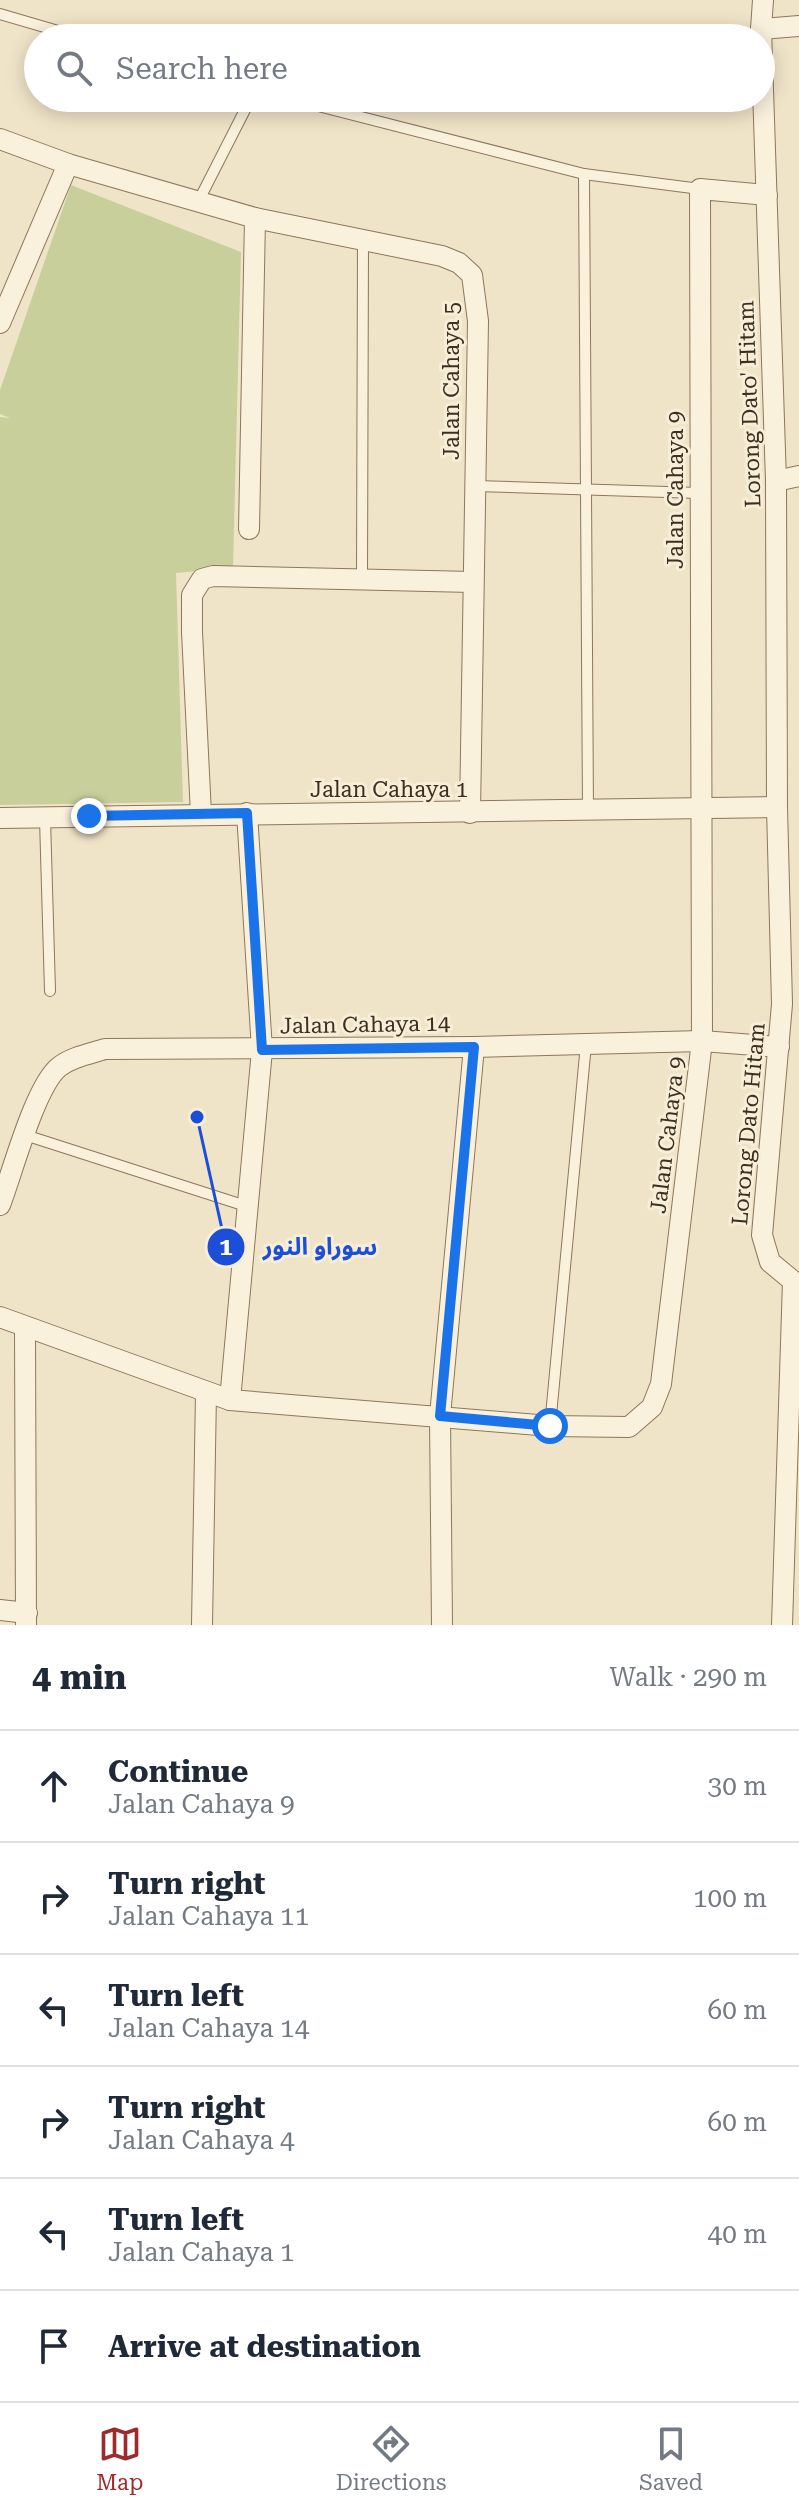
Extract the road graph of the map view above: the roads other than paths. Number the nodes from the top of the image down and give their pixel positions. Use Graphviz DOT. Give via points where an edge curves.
graph roads {
  1 [pos="763,0"];
  2 [pos="0,14"];
  3 [pos="34,24"];
  4 [pos="761,24"];
  5 [pos="799,26"];
  6 [pos="775,28"];
  7 [pos="244,112"];
  8 [pos="342,112"];
  9 [pos="764,112"];
  10 [pos="0,139"];
  11 [pos="68,164"];
  12 [pos="584,174"];
  13 [pos="700,189"];
  14 [pos="767,195"];
  15 [pos="198,202"];
  16 [pos="255,218"];
  17 [pos="363,240"];
  18 [pos="0,323"];
  19 [pos="799,476"];
  20 [pos="776,481"];
  21 [pos="475,486"];
  22 [pos="587,490"];
  23 [pos="699,493"];
  24 [pos="249,529"];
  25 [pos="362,579"];
  26 [pos="472,582"];
  27 [pos="700,807"];
  28 [pos="777,807"];
  29 [pos="588,811"];
  30 [pos="247,813"];
  31 [pos="470,813"];
  32 [pos="201,814"];
  33 [pos="0,818"];
  34 [pos="45,819"];
  35 [pos="50,991"];
  36 [pos="791,1005"];
  37 [pos="702,1041"];
  38 [pos="586,1044"];
  39 [pos="474,1047"];
  40 [pos="779,1047"];
  41 [pos="262,1050"];
  42 [pos="25,1135"];
  43 [pos="0,1205"];
  44 [pos="249,1207"];
  45 [pos="796,1282"];
  46 [pos="0,1317"];
  47 [pos="25,1328"];
  48 [pos="206,1393"];
  49 [pos="230,1400"];
  50 [pos="440,1416"];
  51 [pos="550,1426"];
  52 [pos="792,1553"];
  53 [pos="0,1610"];
  54 [pos="27,1619"];
  55 [pos="202,1625"];
  56 [pos="442,1625"];
  57 [pos="782,1625"];
  1 -- 4 [label="street, Lorong Dato' Hitam"];
  2 -- 3 [label="lane"];
  5 -- 6 [label="street"];
  7 -- 15 [label="lane"];
  8 -- 12 [label="lane"];
  9 -- 14 [label="street, Lorong Dato' Hitam"];
  10 -- 11 [label="street, Jalan Cahaya 5"];
  11 -- 15 [label="street, Jalan Cahaya 5"];
  11 -- 18 [label="street"];
  12 -- 13 [label="lane"];
  12 -- 22 [label="lane"];
  13 -- 14 [label="street"];
  13 -- 23 [label="street, Jalan Cahaya 9"];
  14 -- 20 [label="street, Lorong Dato' Hitam"];
  15 -- 16 [label="street, Jalan Cahaya 5"];
  16 -- 17 [label="street, Jalan Cahaya 5"];
  16 -- 24 [label="street"];
  17 -- 21 [label="street, Jalan Cahaya 5" via="442,256 472,275 478,321"];
  17 -- 25 [label="lane"];
  19 -- 20 [label="street"];
  20 -- 28 [label="street, Lorong Dato' Hitam"];
  21 -- 22 [label="lane"];
  21 -- 26 [label="street, Jalan Cahaya 5"];
  22 -- 23 [label="lane"];
  22 -- 29 [label="lane"];
  23 -- 27 [label="street, Jalan Cahaya 9"];
  25 -- 26 [label="street"];
  25 -- 32 [label="street" via="213,576 195,585 192,632"];
  26 -- 31 [label="street, Jalan Cahaya 5"];
  27 -- 28 [label="street, Jalan Cahaya 1"];
  27 -- 29 [label="street, Jalan Cahaya 1"];
  27 -- 37 [label="street, Jalan Cahaya 9"];
  28 -- 36 [label="street, Lorong Dato Hitam"];
  29 -- 31 [label="street, Jalan Cahaya 1"];
  30 -- 31 [label="street, Jalan Cahaya 1"];
  30 -- 32 [label="street, Jalan Cahaya 1"];
  30 -- 41 [label="street"];
  32 -- 34 [label="street, Jalan Cahaya 1"];
  33 -- 34 [label="street, Jalan Cahaya 1"];
  34 -- 35 [label="lane"];
  36 -- 40 [label="street, Lorong Dato Hitam"];
  37 -- 38 [label="street, Jalan Cahaya 14"];
  37 -- 40 [label="street, Jalan Cahaya 14"];
  37 -- 51 [label="street, Jalan Cahaya 9" via="661,1384 652,1407 629,1427"];
  38 -- 39 [label="street, Jalan Cahaya 14"];
  38 -- 51 [label="lane"];
  39 -- 41 [label="street, Jalan Cahaya 14"];
  39 -- 50 [label="street"];
  40 -- 45 [label="street, Lorong Dato Hitam" via="762,1235 770,1262"];
  41 -- 42 [label="street, Jalan Cahaya 14" via="105,1049 76,1057 56,1069 41,1091"];
  41 -- 44 [label="street"];
  42 -- 43 [label="street, Jalan Cahaya 14"];
  42 -- 44 [label="lane"];
  44 -- 49 [label="street"];
  45 -- 52 [label="street, Lorong Dato Hitam"];
  46 -- 47 [label="street, Jalan Cahaya 9"];
  47 -- 48 [label="street, Jalan Cahaya 9"];
  47 -- 54 [label="street"];
  48 -- 49 [label="street, Jalan Cahaya 9"];
  48 -- 55 [label="street"];
  49 -- 50 [label="street, Jalan Cahaya 9"];
  50 -- 51 [label="street, Jalan Cahaya 9"];
  50 -- 56 [label="street"];
  52 -- 57 [label="street, Lorong Dato Hitam"];
  53 -- 54 [label="street"];
}
